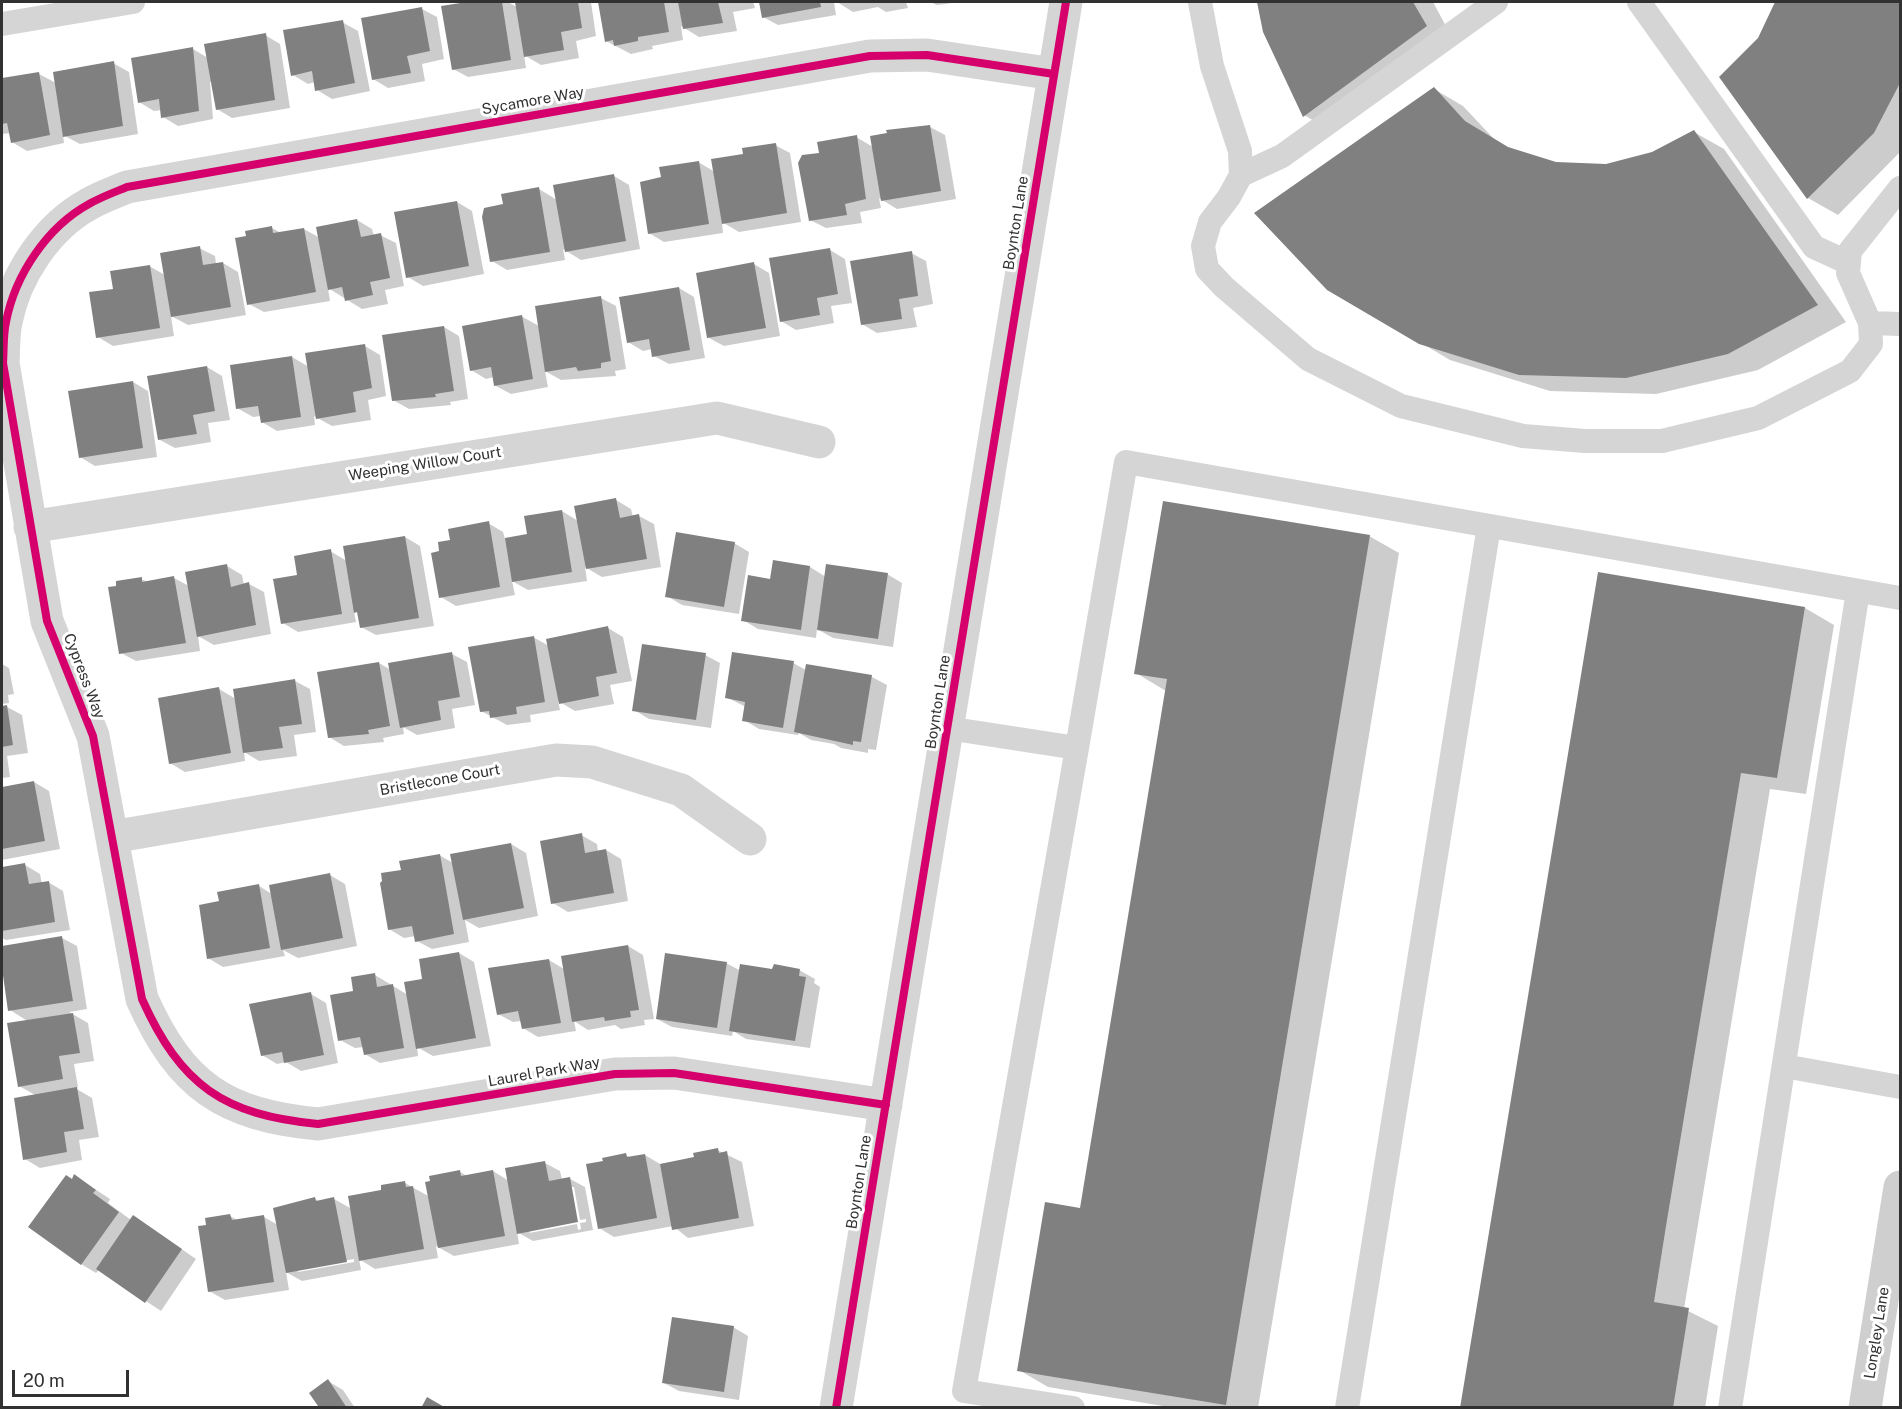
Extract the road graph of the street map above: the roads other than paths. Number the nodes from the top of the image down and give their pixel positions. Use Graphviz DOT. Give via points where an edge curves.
graph roads {
  1 [pos="133,2"];
  2 [pos="1066,2"];
  3 [pos="1200,2"];
  4 [pos="1496,2"];
  5 [pos="1639,2"];
  6 [pos="2,24"];
  7 [pos="1054,74"];
  8 [pos="1241,175"];
  9 [pos="1900,188"];
  10 [pos="38,250"];
  11 [pos="1849,263"];
  12 [pos="1870,323"];
  13 [pos="1900,324"];
  14 [pos="819,442"];
  15 [pos="1490,526"];
  16 [pos="30,527"];
  17 [pos="1858,591"];
  18 [pos="1900,598"];
  19 [pos="947,728"];
  20 [pos="1077,747"];
  21 [pos="112,837"];
  22 [pos="750,839"];
  23 [pos="1784,1066"];
  24 [pos="1900,1087"];
  25 [pos="212,1093"];
  26 [pos="886,1105"];
  27 [pos="1900,1187"];
  28 [pos="836,1407"];
  29 [pos="1073,1407"];
  30 [pos="1347,1407"];
  31 [pos="1730,1407"];
  32 [pos="1865,1407"];
  1 -- 6 [label="lane"];
  2 -- 7 [label="street, Boynton Lane"];
  3 -- 8 [label="lane" via="1212,66 1240,151"];
  4 -- 8 [label="lane" via="1282,156"];
  5 -- 11 [label="lane" via="1814,247"];
  7 -- 10 [label="street, Sycamore Way" via="927,55 870,56 127,186 88,205 57,228"];
  7 -- 19 [label="street, Boynton Lane"];
  8 -- 12 [label="lane" via="1210,222 1203,246 1207,269 1224,287 1308,359 1401,406 1523,436 1662,441 1758,418 1850,371 1871,344"];
  9 -- 11 [label="lane" via="1850,251"];
  10 -- 16 [label="street, Cypress Way" via="19,282 6,322 3,363"];
  11 -- 12 [label="lane" via="1848,273"];
  12 -- 13 [label="lane"];
  14 -- 16 [label="street, Weeping Willow Court" via="717,418"];
  15 -- 17 [label="lane"];
  15 -- 20 [label="lane" via="1126,462"];
  15 -- 30 [label="lane"];
  16 -- 21 [label="street, Cypress Way" via="47,621 93,736"];
  17 -- 18 [label="lane"];
  17 -- 23 [label="lane"];
  19 -- 20 [label="lane"];
  19 -- 26 [label="street, Boynton Lane"];
  20 -- 29 [label="lane" via="964,1391"];
  21 -- 22 [label="street, Bristlecone Court" via="556,760 592,762 681,790"];
  21 -- 25 [label="street, Cypress Way" via="142,999 159,1037 185,1070"];
  23 -- 24 [label="lane"];
  23 -- 31 [label="lane"];
  25 -- 26 [label="street, Laurel Park Way" via="239,1108 276,1120 318,1124 615,1074 674,1073"];
  26 -- 28 [label="street, Boynton Lane"];
  27 -- 32 [label="main road, Longley Lane"];
}
